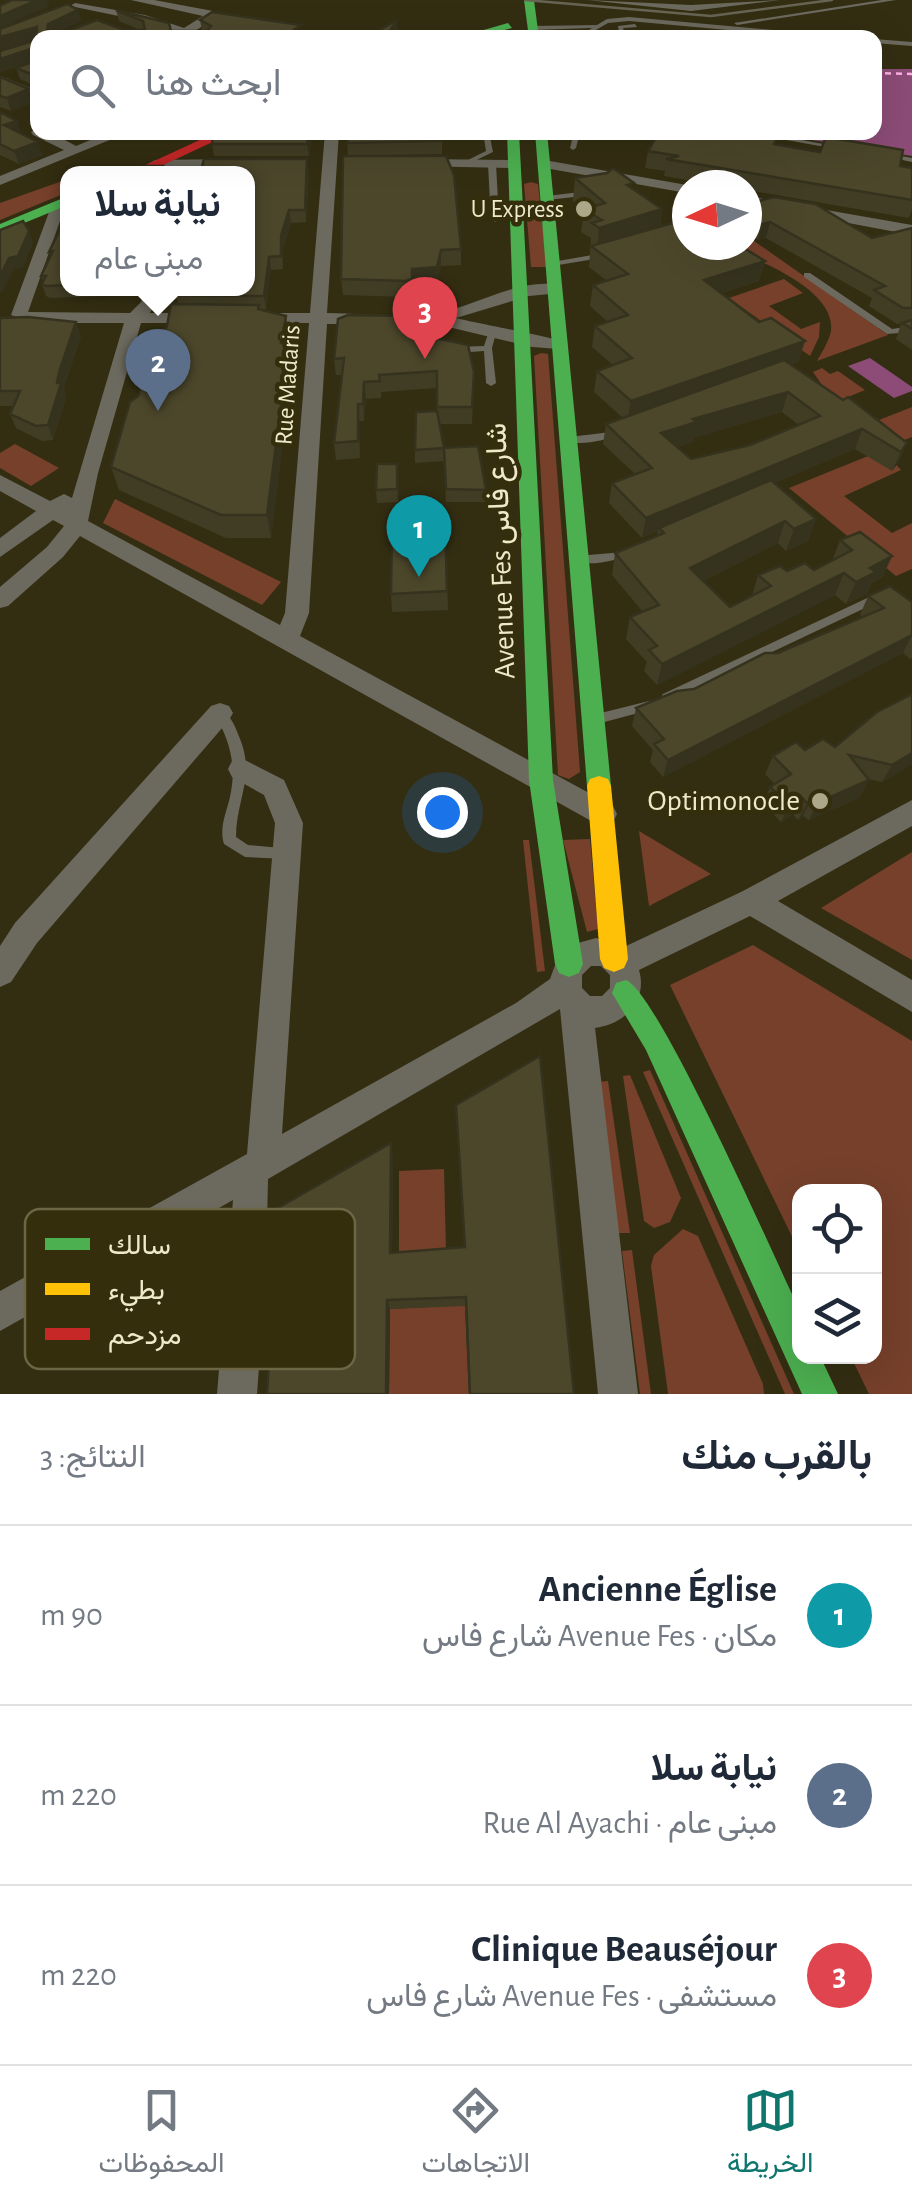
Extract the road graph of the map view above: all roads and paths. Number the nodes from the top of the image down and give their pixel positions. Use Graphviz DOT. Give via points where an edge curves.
graph roads {
  1 [pos="136,0"];
  2 [pos="508,0"];
  3 [pos="530,0"];
  4 [pos="592,0"];
  5 [pos="774,0"];
  6 [pos="893,0"];
  7 [pos="79,3"];
  8 [pos="664,3"];
  9 [pos="745,22"];
  10 [pos="159,23"];
  11 [pos="718,26"];
  12 [pos="115,28"];
  13 [pos="141,30"];
  14 [pos="171,30"];
  15 [pos="188,30"];
  16 [pos="509,30"];
  17 [pos="534,30"];
  18 [pos="591,30"];
  19 [pos="620,30"];
  20 [pos="679,30"];
  21 [pos="726,30"];
  22 [pos="751,30"];
  23 [pos="882,41"];
  24 [pos="912,44"];
  25 [pos="19,72"];
  26 [pos="0,79"];
  27 [pos="30,90"];
  28 [pos="30,93"];
  29 [pos="0,102"];
  30 [pos="53,140"];
  31 [pos="104,140"];
  32 [pos="218,140"];
  33 [pos="331,140"];
  34 [pos="542,140"];
  35 [pos="575,140"];
  36 [pos="793,140"];
  37 [pos="573,148"];
  38 [pos="854,150"];
  39 [pos="76,151"];
  40 [pos="872,153"];
  41 [pos="507,154"];
  42 [pos="0,157"];
  43 [pos="912,160"];
  44 [pos="191,163"];
  45 [pos="250,163"];
  46 [pos="410,163"];
  47 [pos="544,165"];
  48 [pos="28,171"];
  49 [pos="0,181"];
  50 [pos="672,186"];
  51 [pos="601,190"];
  52 [pos="547,198"];
  53 [pos="762,203"];
  54 [pos="60,204"];
  55 [pos="60,212"];
  56 [pos="496,220"];
  57 [pos="0,229"];
  58 [pos="912,230"];
  59 [pos="618,251"];
  60 [pos="552,264"];
  61 [pos="807,276"];
  62 [pos="554,289"];
  63 [pos="519,294"];
  64 [pos="152,296"];
  65 [pos="19,310"];
  66 [pos="222,318"];
  67 [pos="241,318"];
  68 [pos="318,318"];
  69 [pos="134,319"];
  70 [pos="441,320"];
  71 [pos="1,321"];
  72 [pos="912,329"];
  73 [pos="490,340"];
  74 [pos="522,340"];
  75 [pos="559,344"];
  76 [pos="439,346"];
  77 [pos="452,349"];
  78 [pos="491,384"];
  79 [pos="628,430"];
  80 [pos="567,440"];
  81 [pos="88,474"];
  82 [pos="0,482"];
  83 [pos="52,511"];
  84 [pos="77,525"];
  85 [pos="0,548"];
  86 [pos="639,548"];
  87 [pos="577,560"];
  88 [pos="886,592"];
  89 [pos="0,600"];
  90 [pos="286,640"];
  91 [pos="220,713"];
  92 [pos="594,720"];
  93 [pos="241,769"];
  94 [pos="541,780"];
  95 [pos="912,812"];
  96 [pos="603,814"];
  97 [pos="287,852"];
  98 [pos="751,901"];
  99 [pos="0,972"];
  100 [pos="620,972"];
  101 [pos="571,985"];
  102 [pos="912,997"];
  103 [pos="257,1168"];
  104 [pos="184,1209"];
  105 [pos="253,1209"];
  106 [pos="25,1298"];
  107 [pos="0,1312"];
  108 [pos="792,1334"];
  109 [pos="806,1364"];
  110 [pos="239,1369"];
  111 [pos="237,1394"];
  112 [pos="618,1394"];
  113 [pos="820,1394"];
  1 -- 15 [label="street" via="209,13"];
  2 -- 16 [label="main road"];
  3 -- 17 [label="main road"];
  4 -- 8 [label="street"];
  5 -- 8 [label="street" via="712,8"];
  6 -- 9 [label="lane"];
  7 -- 10 [label="street"];
  7 -- 12 [label="street" via="62,11"];
  9 -- 11 [label="lane"];
  9 -- 22 [label="lane"];
  10 -- 13 [label="street"];
  10 -- 14 [label="street"];
  11 -- 18 [label="lane" via="629,19"];
  11 -- 21 [label="lane"];
  19 -- 20 [label="lane"];
  23 -- 24 [label="lane"];
  25 -- 26 [label="street"];
  26 -- 27 [label="street"];
  28 -- 29 [label="street"];
  30 -- 39 [label="street"];
  31 -- 39 [label="street"];
  32 -- 44 [label="main road"];
  33 -- 68 [label="street, Rue Madaris"];
  34 -- 47 [label="main road"];
  35 -- 37 [label="lane"];
  36 -- 38 [label="lane"];
  39 -- 48 [label="street"];
  40 -- 43 [label="lane"];
  41 -- 46 [label="street" via="464,164"];
  41 -- 47 [label="main road" via="533,176"];
  41 -- 56 [label="lane"];
  41 -- 63 [label="main road, Avenue Fes شارع فاس"];
  42 -- 48 [label="street"];
  44 -- 45 [label="street"];
  47 -- 50 [label="street"];
  47 -- 52 [label="main road"];
  48 -- 49 [label="street"];
  51 -- 52 [label="lane"];
  52 -- 60 [label="main road"];
  53 -- 58 [label="street"];
  54 -- 57 [label="main road"];
  55 -- 65 [label="street"];
  59 -- 60 [label="lane"];
  60 -- 62 [label="main road"];
  61 -- 72 [label="lane" via="890,332"];
  62 -- 63 [label="street"];
  62 -- 75 [label="main road"];
  63 -- 70 [label="street"];
  63 -- 74 [label="main road, Avenue Fes شارع فاس"];
  64 -- 69 [label="street"];
  65 -- 69 [label="street" via="28,318"];
  65 -- 71 [label="street"];
  66 -- 69 [label="street"];
  67 -- 68 [label="street"];
  68 -- 70 [label="street"];
  68 -- 90 [label="street, Rue Madaris" via="297,613"];
  69 -- 81 [label="street"];
  70 -- 73 [label="street"];
  70 -- 76 [label="lane" via="431,336"];
  73 -- 74 [label="street"];
  73 -- 77 [label="lane"];
  73 -- 78 [label="lane"];
  74 -- 75 [label="street"];
  74 -- 94 [label="main road, Avenue Fes شارع فاس"];
  75 -- 80 [label="main road"];
  79 -- 80 [label="lane"];
  80 -- 87 [label="main road"];
  81 -- 83 [label="street"];
  81 -- 84 [label="street"];
  82 -- 83 [label="street"];
  83 -- 84 [label="street"];
  83 -- 85 [label="street"];
  84 -- 89 [label="street"];
  84 -- 90 [label="street"];
  86 -- 87 [label="lane"];
  87 -- 92 [label="main road"];
  88 -- 92 [label="lane" via="642,709"];
  90 -- 94 [label="street"];
  91 -- 93 [label="lane" via="236,738"];
  91 -- 99 [label="street" via="26,932"];
  92 -- 96 [label="main road"];
  93 -- 97 [label="street" via="282,798"];
  93 -- 97 [label="lane" via="229,840 245,851"];
  94 -- 96 [label="street"];
  94 -- 101 [label="main road, Avenue Fes شارع فاس"];
  95 -- 98 [label="street"];
  96 -- 100 [label="main road"];
  97 -- 103 [label="street"];
  98 -- 100 [label="street"];
  98 -- 102 [label="street"];
  100 -- 101 [label="street" via="589,952"];
  100 -- 101 [label="street" via="615,1007 606,1011"];
  100 -- 108 [label="main road"];
  101 -- 103 [label="street"];
  101 -- 112 [label="street"];
  103 -- 104 [label="street"];
  103 -- 105 [label="street"];
  106 -- 107 [label="street"];
  109 -- 113 [label="main road"];
  110 -- 111 [label="street"];
}
